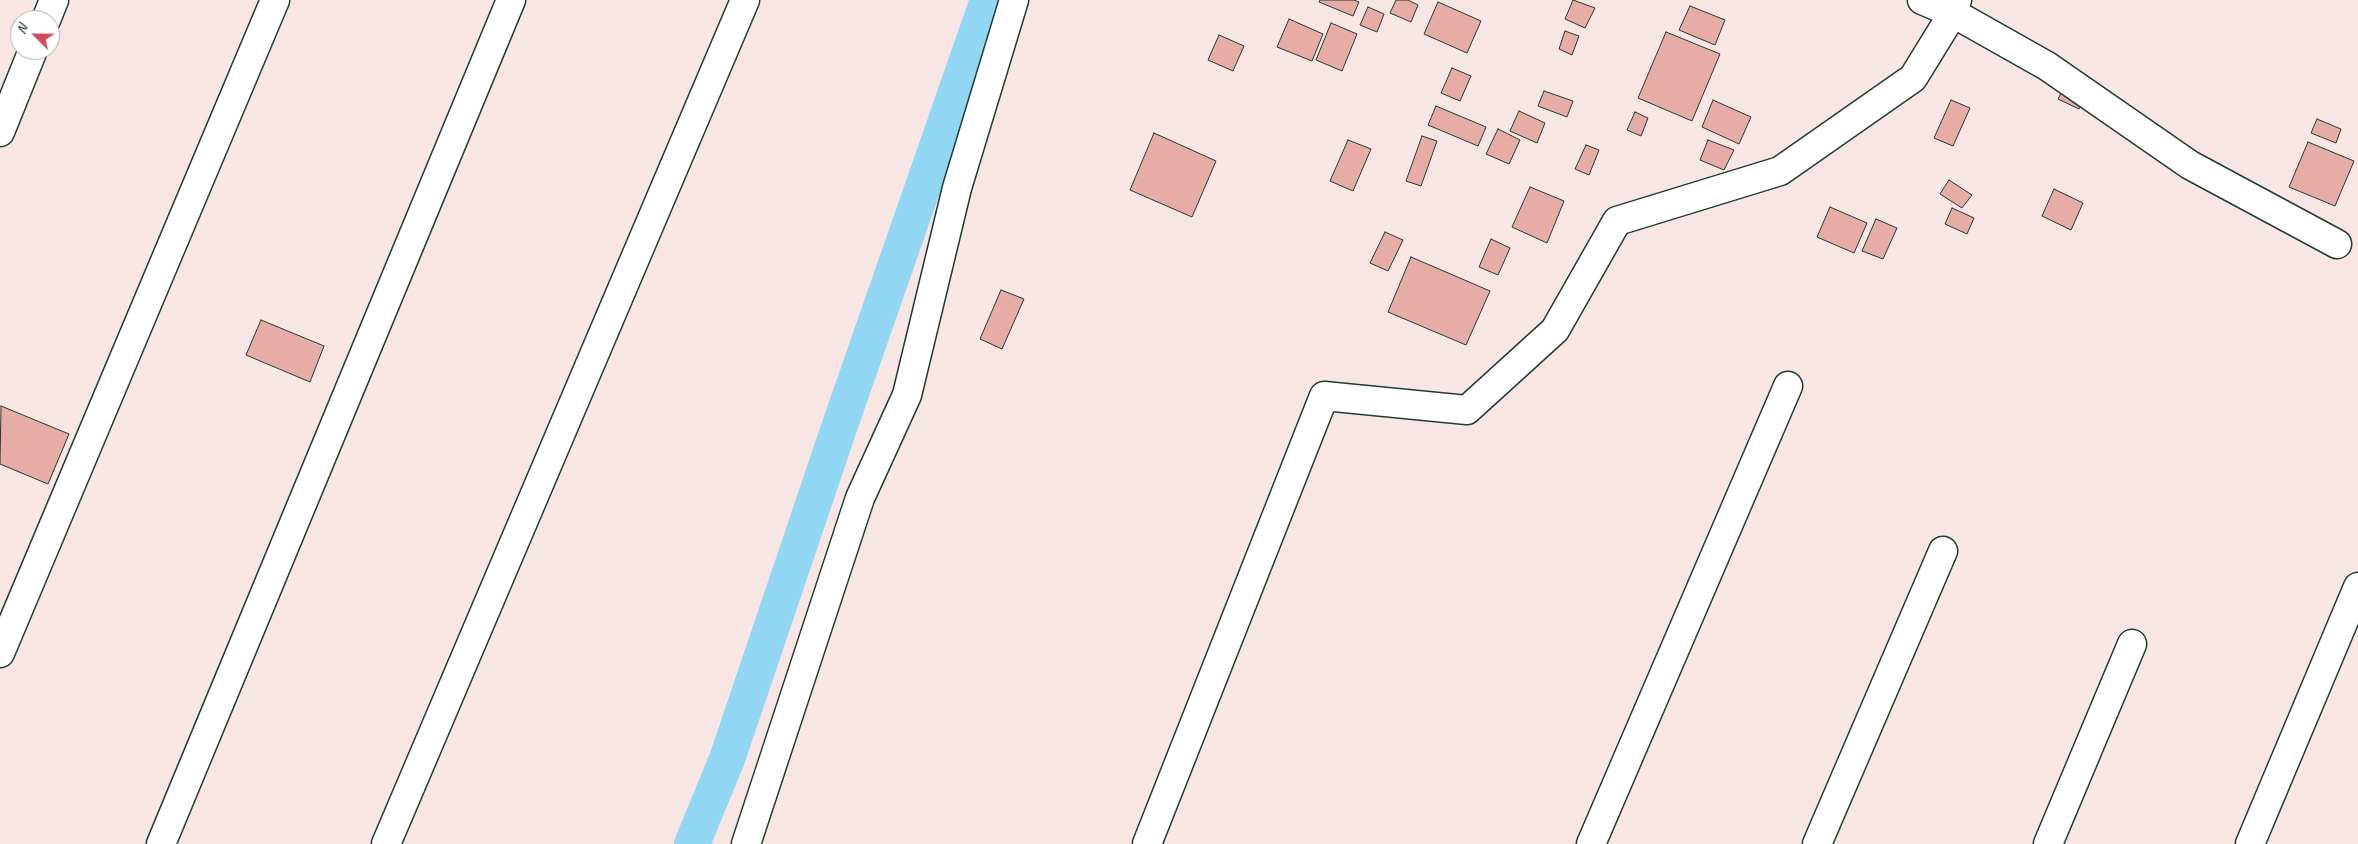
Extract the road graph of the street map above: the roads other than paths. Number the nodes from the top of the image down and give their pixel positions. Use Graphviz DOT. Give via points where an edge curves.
graph roads {
  1 [pos="276,0"];
  2 [pos="511,0"];
  3 [pos="745,0"];
  4 [pos="1014,0"];
  5 [pos="1922,0"];
  6 [pos="1955,6"];
  7 [pos="30,60"];
  8 [pos="0,132"];
  9 [pos="2337,244"];
  10 [pos="1788,386"];
  11 [pos="1943,551"];
  12 [pos="2358,587"];
  13 [pos="2132,644"];
  14 [pos="0,653"];
  15 [pos="161,844"];
  16 [pos="386,844"];
  17 [pos="746,844"];
  18 [pos="1147,844"];
  19 [pos="1591,844"];
  20 [pos="1817,844"];
  21 [pos="2048,844"];
  22 [pos="2250,844"];
  1 -- 14 [label="street"];
  2 -- 15 [label="street"];
  3 -- 16 [label="street"];
  4 -- 17 [label="street" via="957,188 907,395 860,498"];
  5 -- 6 [label="street"];
  6 -- 9 [label="street" via="2190,165"];
  6 -- 18 [label="street" via="1913,78 1780,171 1617,221 1555,330 1467,410 1324,396"];
  7 -- 8 [label="street"];
  10 -- 19 [label="street"];
  11 -- 20 [label="street"];
  12 -- 22 [label="street"];
  13 -- 21 [label="street"];
}
